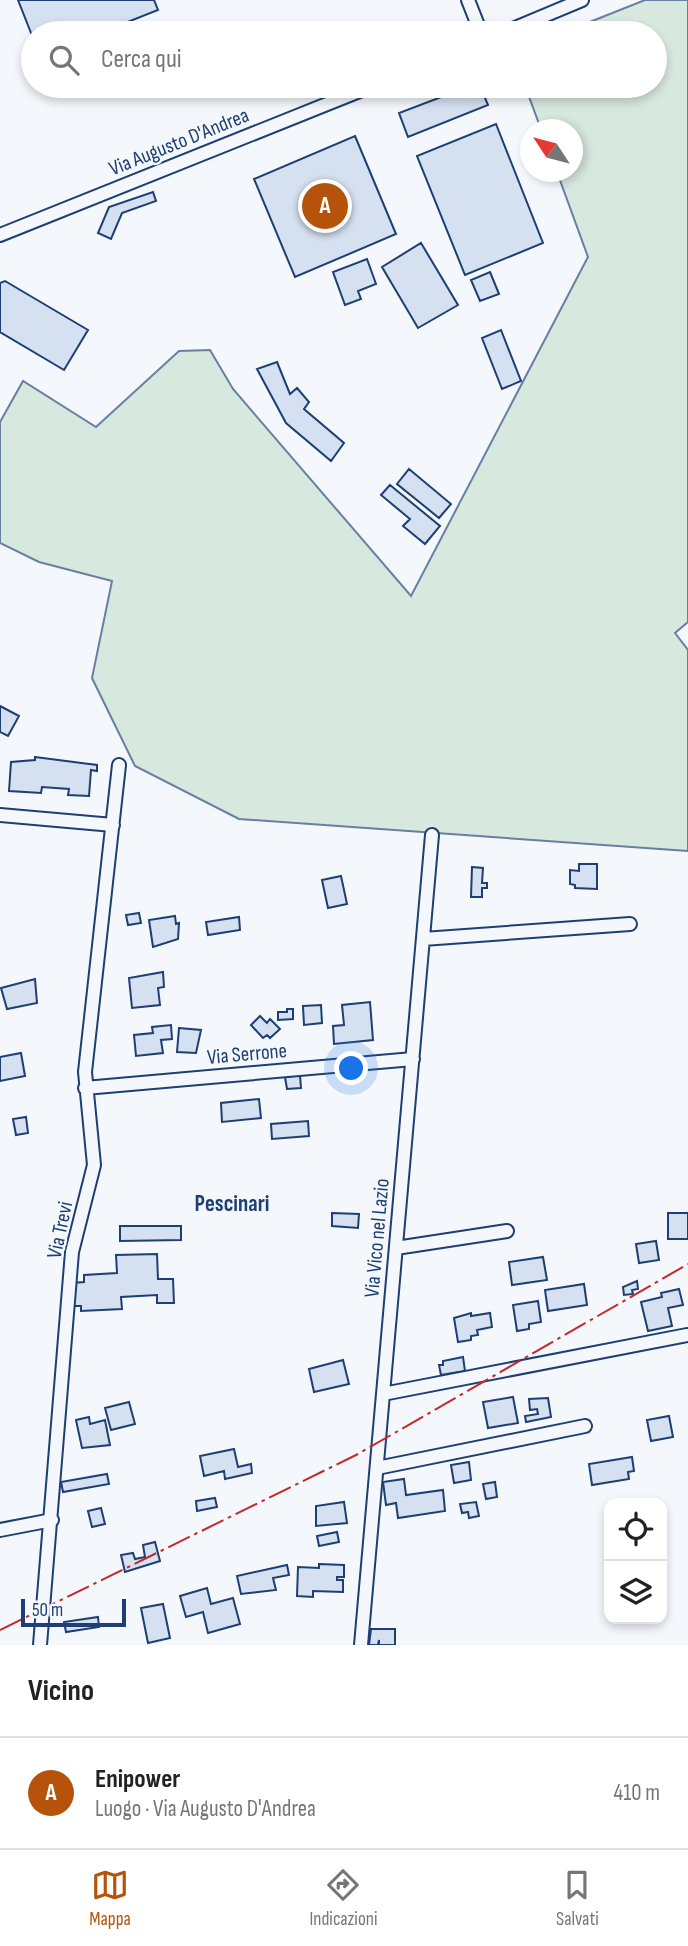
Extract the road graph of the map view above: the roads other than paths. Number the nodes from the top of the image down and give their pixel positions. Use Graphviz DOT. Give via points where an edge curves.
graph roads {
  1 [pos="468,0"];
  2 [pos="582,0"];
  3 [pos="476,21"];
  4 [pos="532,21"];
  5 [pos="342,98"];
  6 [pos="0,235"];
  7 [pos="119,765"];
  8 [pos="0,815"];
  9 [pos="113,825"];
  10 [pos="432,835"];
  11 [pos="631,924"];
  12 [pos="423,939"];
  13 [pos="413,1059"];
  14 [pos="85,1088"];
  15 [pos="507,1231"];
  16 [pos="396,1248"];
  17 [pos="687,1335"];
  18 [pos="383,1394"];
  19 [pos="585,1426"];
  20 [pos="377,1468"];
  21 [pos="52,1520"];
  22 [pos="0,1530"];
  23 [pos="40,1645"];
  24 [pos="361,1645"];
  1 -- 3 [label="street"];
  2 -- 4 [label="street"];
  5 -- 6 [label="street, Via Augusto D'Andrea"];
  7 -- 9 [label="street, Via Trevi"];
  8 -- 9 [label="street"];
  9 -- 14 [label="street, Via Trevi"];
  10 -- 12 [label="street, Via Vico nel Lazio"];
  11 -- 12 [label="street"];
  12 -- 13 [label="street, Via Vico nel Lazio"];
  13 -- 14 [label="street, Via Serrone"];
  13 -- 16 [label="street, Via Vico nel Lazio"];
  14 -- 21 [label="street, Via Trevi" via="94,1165 72,1252"];
  15 -- 16 [label="street"];
  16 -- 18 [label="street, Via Vico nel Lazio"];
  17 -- 18 [label="street"];
  18 -- 20 [label="street, Via Vico nel Lazio"];
  19 -- 20 [label="street"];
  20 -- 24 [label="street, Via Vico nel Lazio"];
  21 -- 22 [label="street"];
  21 -- 23 [label="street, Via Trevi"];
}
